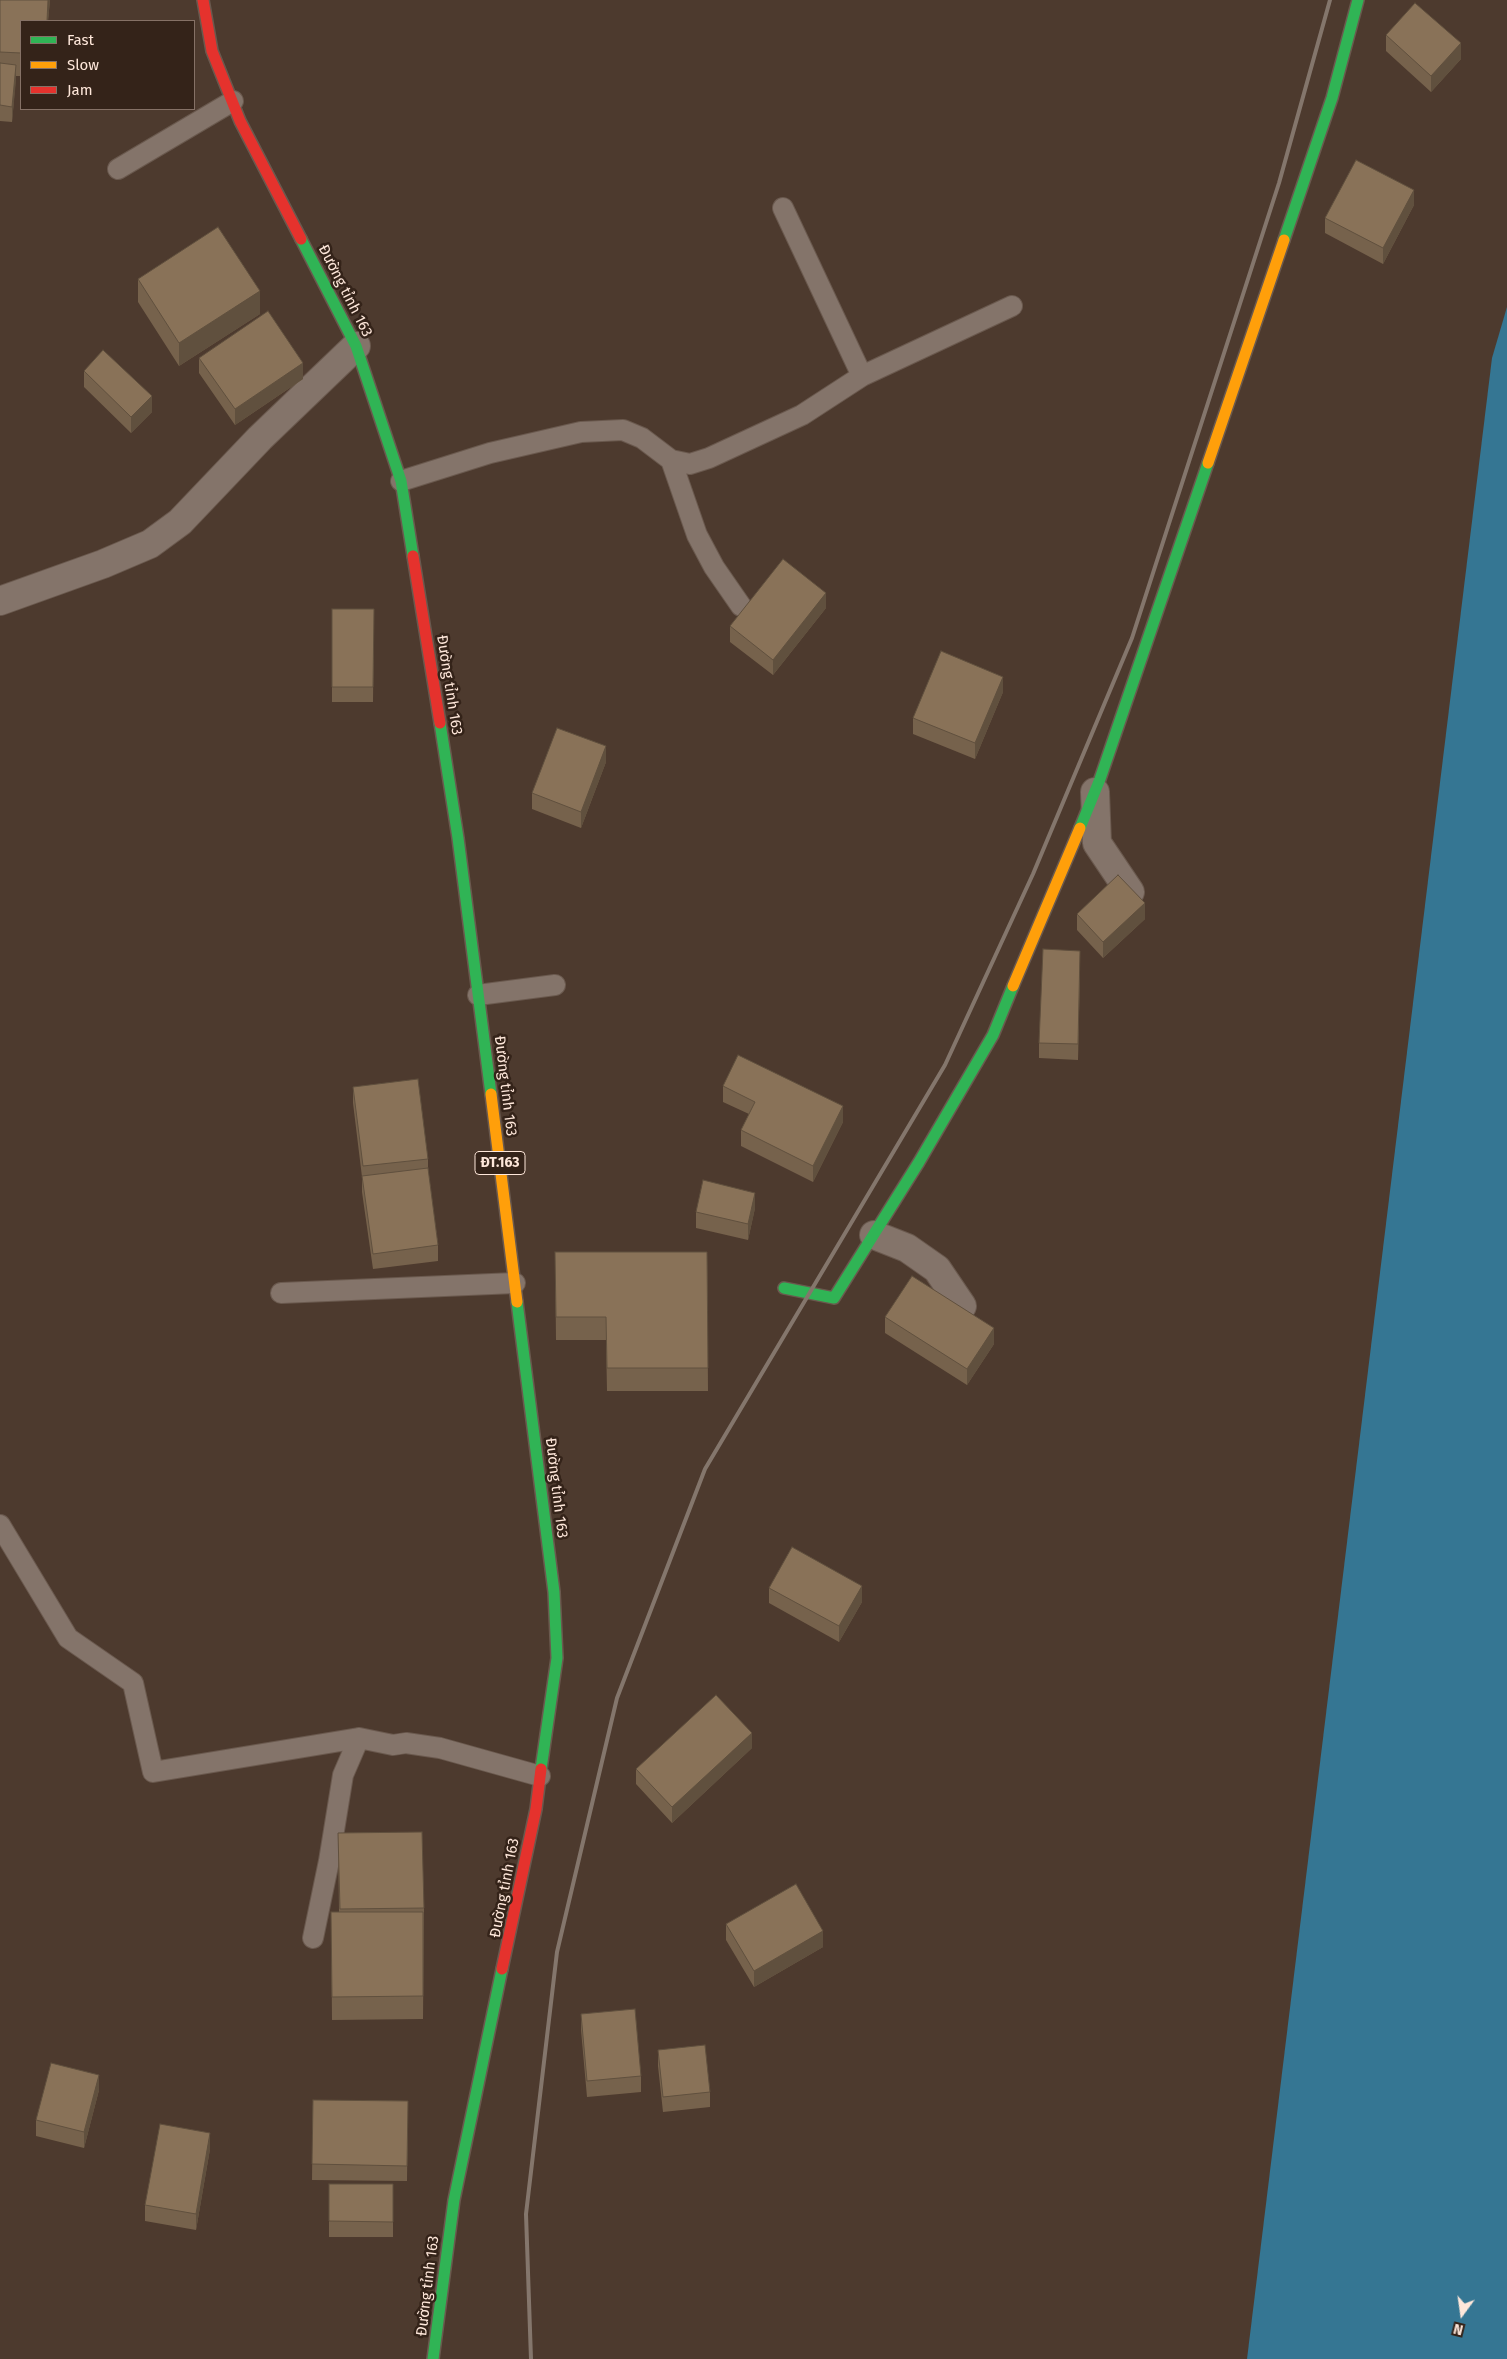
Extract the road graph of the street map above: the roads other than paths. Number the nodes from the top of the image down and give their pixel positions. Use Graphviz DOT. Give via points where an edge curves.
graph roads {
  1 [pos="203,0"];
  2 [pos="1358,0"];
  3 [pos="233,101"];
  4 [pos="118,169"];
  5 [pos="783,208"];
  6 [pos="1012,306"];
  7 [pos="356,346"];
  8 [pos="862,376"];
  9 [pos="671,460"];
  10 [pos="401,481"];
  11 [pos="0,601"];
  12 [pos="741,606"];
  13 [pos="1095,792"];
  14 [pos="1130,892"];
  15 [pos="555,985"];
  16 [pos="478,995"];
  17 [pos="874,1235"];
  18 [pos="515,1283"];
  19 [pos="784,1288"];
  20 [pos="281,1293"];
  21 [pos="962,1306"];
  22 [pos="0,1525"];
  23 [pos="359,1738"];
  24 [pos="540,1776"];
  25 [pos="313,1938"];
  26 [pos="433,2359"];
  1 -- 3 [label="main road, Đường tỉnh 163 / ĐT.163" via="212,51"];
  2 -- 13 [label="main road" via="1332,98"];
  3 -- 4 [label="lane"];
  3 -- 7 [label="main road, Đường tỉnh 163 / ĐT.163"];
  5 -- 8 [label="lane"];
  6 -- 8 [label="lane"];
  7 -- 10 [label="main road, Đường tỉnh 163 / ĐT.163"];
  7 -- 11 [label="street" via="260,438 180,522 150,544"];
  8 -- 9 [label="lane" via="802,416 709,458 690,464"];
  9 -- 10 [label="lane" via="642,438 623,430 581,432 490,453"];
  9 -- 12 [label="lane" via="698,535 714,567"];
  10 -- 16 [label="main road, Đường tỉnh 163 / ĐT.163" via="458,838"];
  13 -- 14 [label="street" via="1097,843"];
  13 -- 17 [label="main road" via="993,1035"];
  15 -- 16 [label="lane"];
  16 -- 18 [label="main road, Đường tỉnh 163 / ĐT.163"];
  17 -- 19 [label="main road" via="834,1298"];
  17 -- 21 [label="street" via="907,1248 937,1269"];
  18 -- 20 [label="lane"];
  18 -- 24 [label="main road, Đường tỉnh 163 / ĐT.163" via="554,1592 557,1658"];
  22 -- 23 [label="lane" via="68,1638 133,1683 153,1772"];
  23 -- 24 [label="lane" via="393,1745 406,1743 440,1748"];
  23 -- 25 [label="lane" via="343,1775"];
  24 -- 26 [label="main road, Đường tỉnh 163 / ĐT.163" via="536,1809 454,2200"];
}
